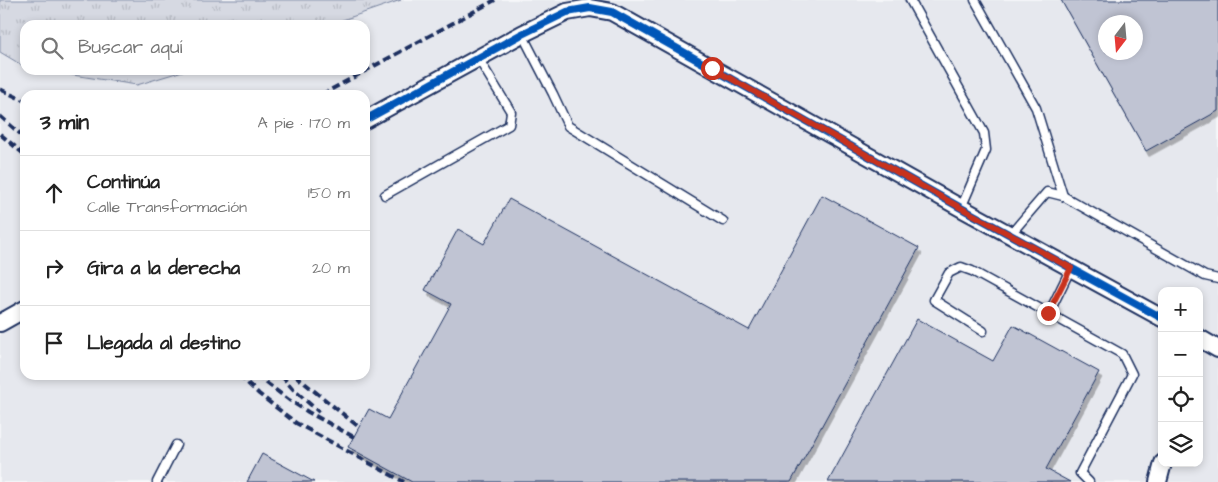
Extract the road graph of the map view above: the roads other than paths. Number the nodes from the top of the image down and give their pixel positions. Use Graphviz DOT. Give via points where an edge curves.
graph roads {
  1 [pos="910,0"];
  2 [pos="975,0"];
  3 [pos="522,34"];
  4 [pos="478,58"];
  5 [pos="370,117"];
  6 [pos="385,195"];
  7 [pos="1062,196"];
  8 [pos="961,208"];
  9 [pos="723,221"];
  10 [pos="1010,235"];
  11 [pos="1071,268"];
  12 [pos="1218,278"];
  13 [pos="20,312"];
  14 [pos="1048,313"];
  15 [pos="1158,316"];
  16 [pos="0,323"];
  17 [pos="983,331"];
  18 [pos="1203,343"];
  19 [pos="1218,349"];
  20 [pos="176,445"];
  21 [pos="1162,467"];
  22 [pos="157,482"];
  23 [pos="1088,482"];
  24 [pos="1158,482"];
  1 -- 8 [label="lane" via="984,133 986,150"];
  2 -- 7 [label="lane" via="1036,108"];
  3 -- 4 [label="street"];
  3 -- 8 [label="street" via="567,12 590,8 612,12"];
  3 -- 9 [label="lane" via="568,126"];
  4 -- 5 [label="street"];
  4 -- 6 [label="lane" via="511,112 509,125"];
  7 -- 10 [label="lane" via="1047,192"];
  7 -- 12 [label="lane" via="1205,276"];
  8 -- 10 [label="street"];
  10 -- 11 [label="street"];
  11 -- 14 [label="lane"];
  11 -- 15 [label="street"];
  13 -- 16 [label="street"];
  14 -- 17 [label="lane" via="961,267 949,273 934,300"];
  14 -- 23 [label="lane" via="1122,354 1132,374 1080,473"];
  18 -- 19 [label="street"];
  20 -- 22 [label="lane"];
  21 -- 24 [label="street"];
}
